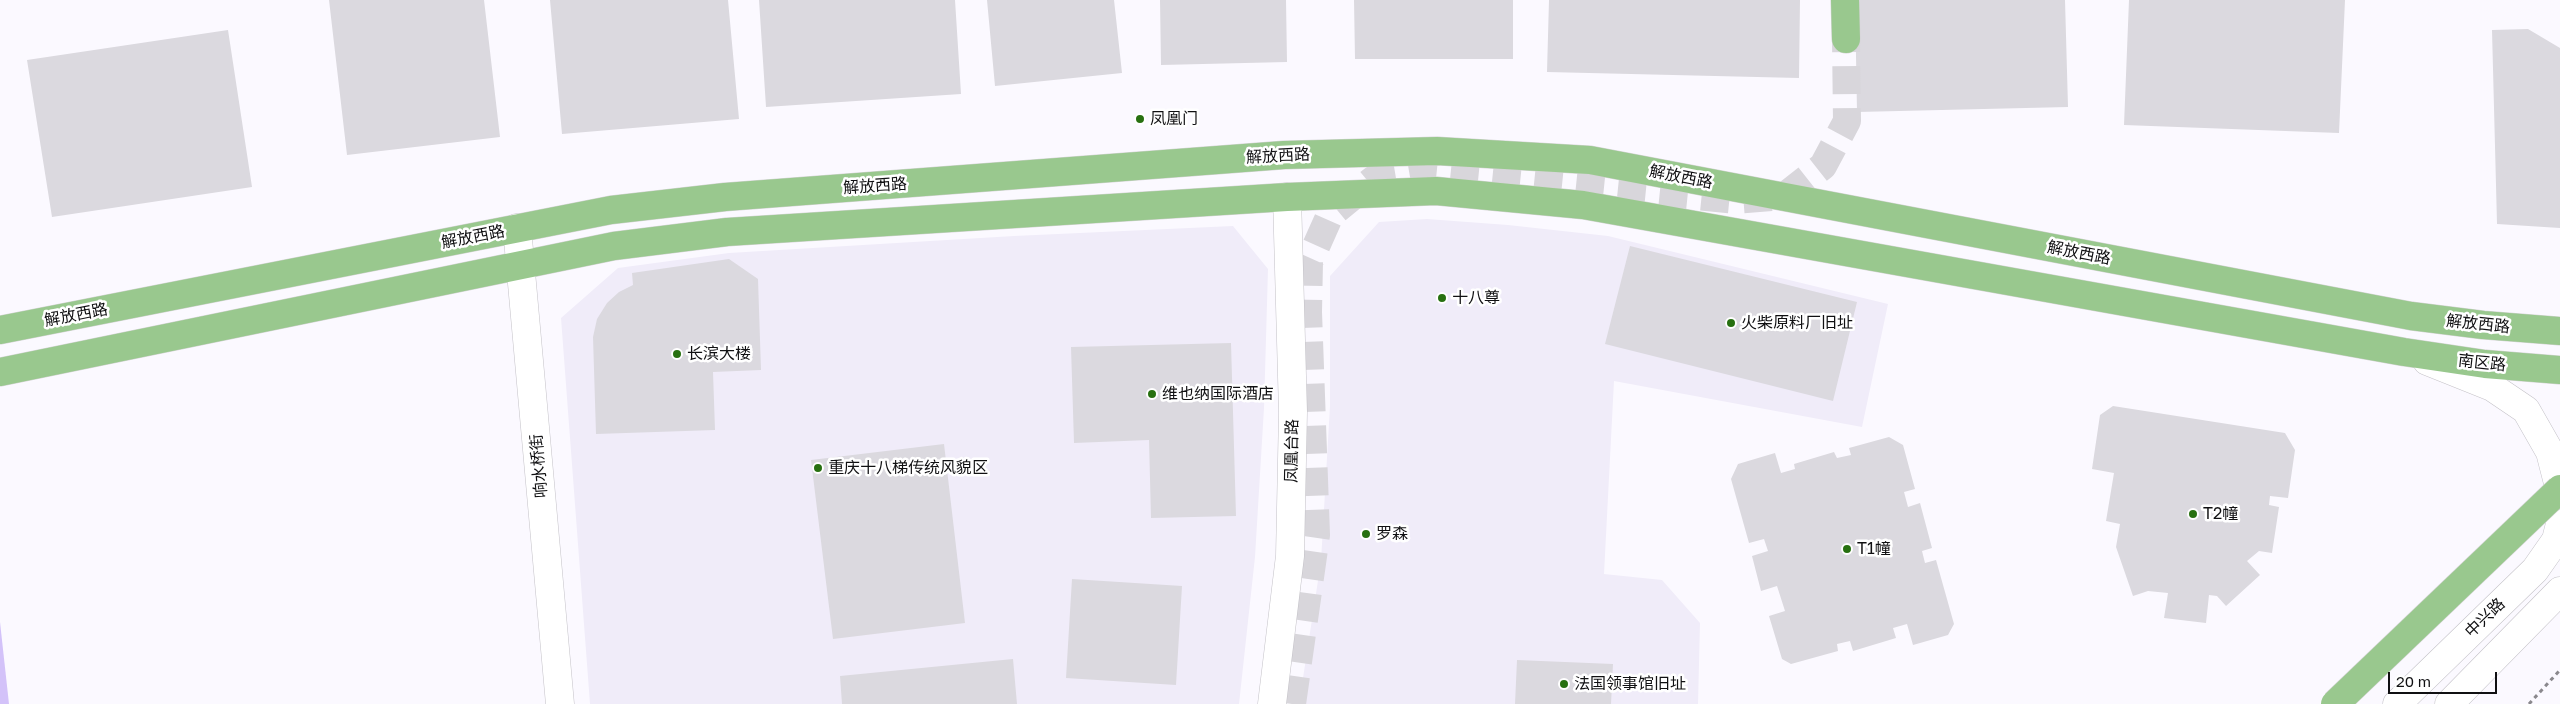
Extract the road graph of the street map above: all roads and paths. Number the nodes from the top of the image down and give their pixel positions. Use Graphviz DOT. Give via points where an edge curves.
graph roads {
  1 [pos="1844,0"];
  2 [pos="1846,39"];
  3 [pos="1288,197"];
  4 [pos="517,228"];
  5 [pos="520,265"];
  6 [pos="0,330"];
  7 [pos="2558,330"];
  8 [pos="2404,352"];
  9 [pos="2560,370"];
  10 [pos="0,372"];
  11 [pos="2560,490"];
  12 [pos="2560,524"];
  13 [pos="2560,591"];
  14 [pos="2560,670"];
  15 [pos="560,704"];
  16 [pos="1272,704"];
  17 [pos="2335,704"];
  18 [pos="2397,704"];
  19 [pos="2449,704"];
  20 [pos="2529,704"];
  1 -- 2 [label="main road"];
  3 -- 5 [label="main road" via="727,232 614,246"];
  3 -- 8 [label="main road" via="1436,191 1583,205"];
  3 -- 16 [label="street, 凤凰台路" via="1293,412 1290,556"];
  4 -- 5 [label="street, 响水桥街"];
  4 -- 6 [label="main road, 解放西路"];
  4 -- 7 [label="main road, 解放西路" via="611,210 725,197 1284,155 1437,151 1590,160 2412,316"];
  5 -- 10 [label="main road"];
  5 -- 15 [label="street, 响水桥街"];
  8 -- 9 [label="main road, 南区路" via="2485,364"];
  8 -- 11 [label="street" via="2492,386 2526,410 2550,452"];
  11 -- 17 [label="main road, bridge"];
  12 -- 18 [label="street, 中兴路" via="2556,540 2535,570"];
  13 -- 19 [label="street"];
  14 -- 20 [label="path"];
}
